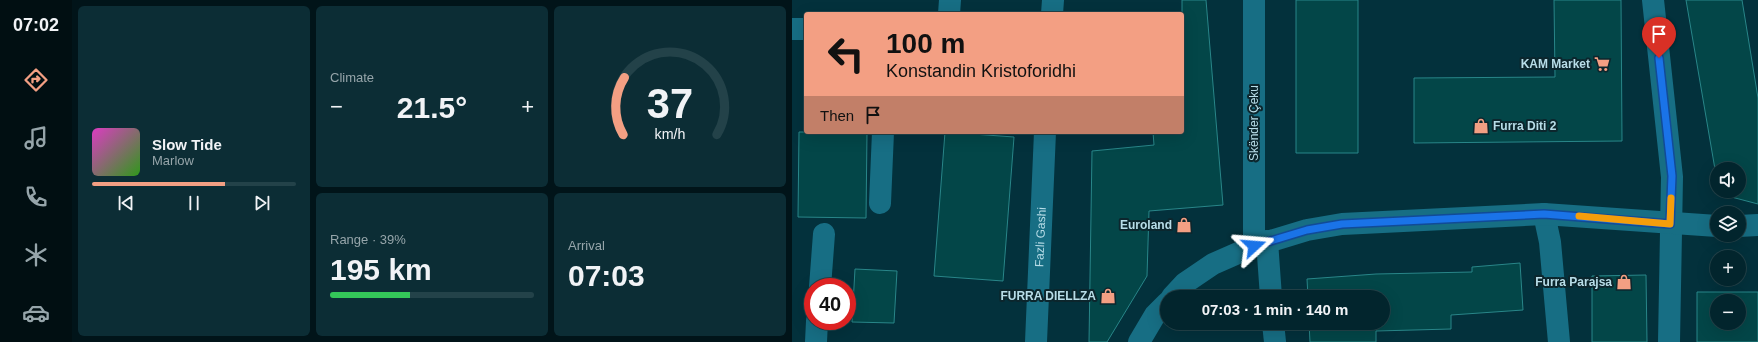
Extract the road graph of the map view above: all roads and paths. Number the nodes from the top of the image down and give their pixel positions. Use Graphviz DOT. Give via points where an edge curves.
graph roads {
  1 [pos="950,0"];
  2 [pos="1053,0"];
  3 [pos="1254,0"];
  4 [pos="1653,0"];
  5 [pos="949,12"];
  6 [pos="1052,12"];
  7 [pos="792,29"];
  8 [pos="804,29"];
  9 [pos="884,134"];
  10 [pos="1046,134"];
  11 [pos="880,203"];
  12 [pos="1544,214"];
  13 [pos="1670,224"];
  14 [pos="1710,226"];
  15 [pos="1746,226"];
  16 [pos="1758,226"];
  17 [pos="824,234"];
  18 [pos="1260,244"];
  19 [pos="821,278"];
  20 [pos="1178,290"];
  21 [pos="1270,290"];
  22 [pos="1160,310"];
  23 [pos="817,330"];
  24 [pos="1274,330"];
  25 [pos="816,342"];
  26 [pos="1036,342"];
  27 [pos="1138,342"];
  28 [pos="1275,342"];
  29 [pos="1559,342"];
  30 [pos="1669,342"];
  1 -- 5 [label="street"];
  2 -- 6 [label="street"];
  3 -- 18 [label="street, Skënder Çeku"];
  4 -- 13 [label="street" via="1672,176"];
  7 -- 8 [label="street"];
  9 -- 11 [label="street"];
  10 -- 26 [label="street, Fazli Gashi"];
  12 -- 13 [label="street"];
  12 -- 18 [label="street" via="1342,224 1307,230"];
  12 -- 29 [label="street" via="1550,242"];
  13 -- 14 [label="street"];
  13 -- 30 [label="street"];
  15 -- 16 [label="street"];
  17 -- 19 [label="street"];
  18 -- 20 [label="street" via="1213,264"];
  18 -- 21 [label="street, Skënder Çeku"];
  22 -- 27 [label="street"];
  23 -- 25 [label="street"];
  24 -- 28 [label="street"];
}
